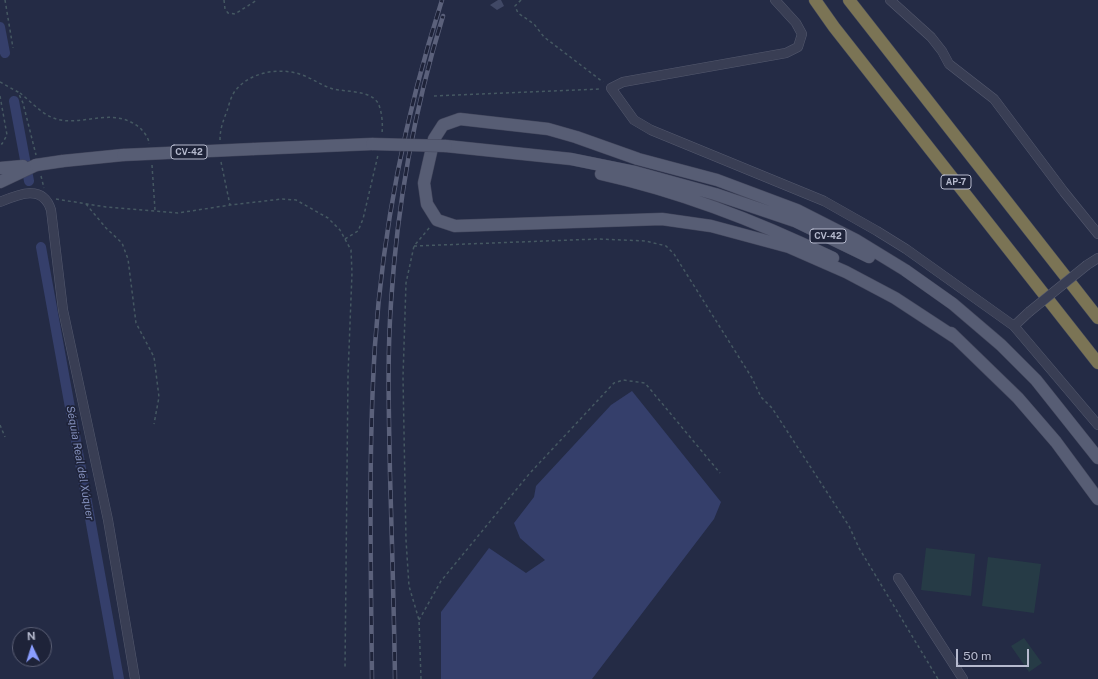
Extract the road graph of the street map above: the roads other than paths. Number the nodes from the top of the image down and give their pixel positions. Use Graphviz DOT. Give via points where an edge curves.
graph roads {
  1 [pos="776,0"];
  2 [pos="815,0"];
  3 [pos="848,0"];
  4 [pos="890,0"];
  5 [pos="481,149"];
  6 [pos="7,170"];
  7 [pos="0,182"];
  8 [pos="0,202"];
  9 [pos="1098,234"];
  10 [pos="1098,258"];
  11 [pos="1098,318"];
  12 [pos="1014,326"];
  13 [pos="956,338"];
  14 [pos="1098,363"];
  15 [pos="1098,425"];
  16 [pos="1098,458"];
  17 [pos="1098,467"];
  18 [pos="1098,499"];
  19 [pos="898,578"];
  20 [pos="135,679"];
  21 [pos="963,679"];
  1 -- 12 [label="street" via="802,34 798,47 786,53 623,82 611,88 634,120 651,130 824,202 906,249"];
  2 -- 14 [label="highway, AP-7"];
  3 -- 11 [label="highway, AP-7"];
  4 -- 9 [label="street" via="931,37 949,64 994,99"];
  5 -- 6 [label="main road, CV-42, bridge" via="377,144 254,149 123,155"];
  5 -- 13 [label="main road, CV-42" via="633,181 714,206 848,265 942,323"];
  5 -- 17 [label="main road, CV-42" via="571,159 635,172 737,201 795,221 853,248 950,308 998,349 1070,428"];
  6 -- 7 [label="main road, CV-42"];
  8 -- 20 [label="street" via="19,194 42,196 48,200 51,210 63,310 108,520"];
  10 -- 12 [label="street, bridge"];
  12 -- 15 [label="street"];
  13 -- 16 [label="main road" via="895,298 846,272 789,247 712,226 662,219 455,226 437,220 427,204 424,183 434,140 443,125 460,119 548,129 576,136 638,159 717,180 797,210 856,240 905,270 952,304 1001,345 1036,380"];
  13 -- 18 [label="main road, CV-42" via="1018,398 1056,442"];
  19 -- 21 [label="street"];
}
